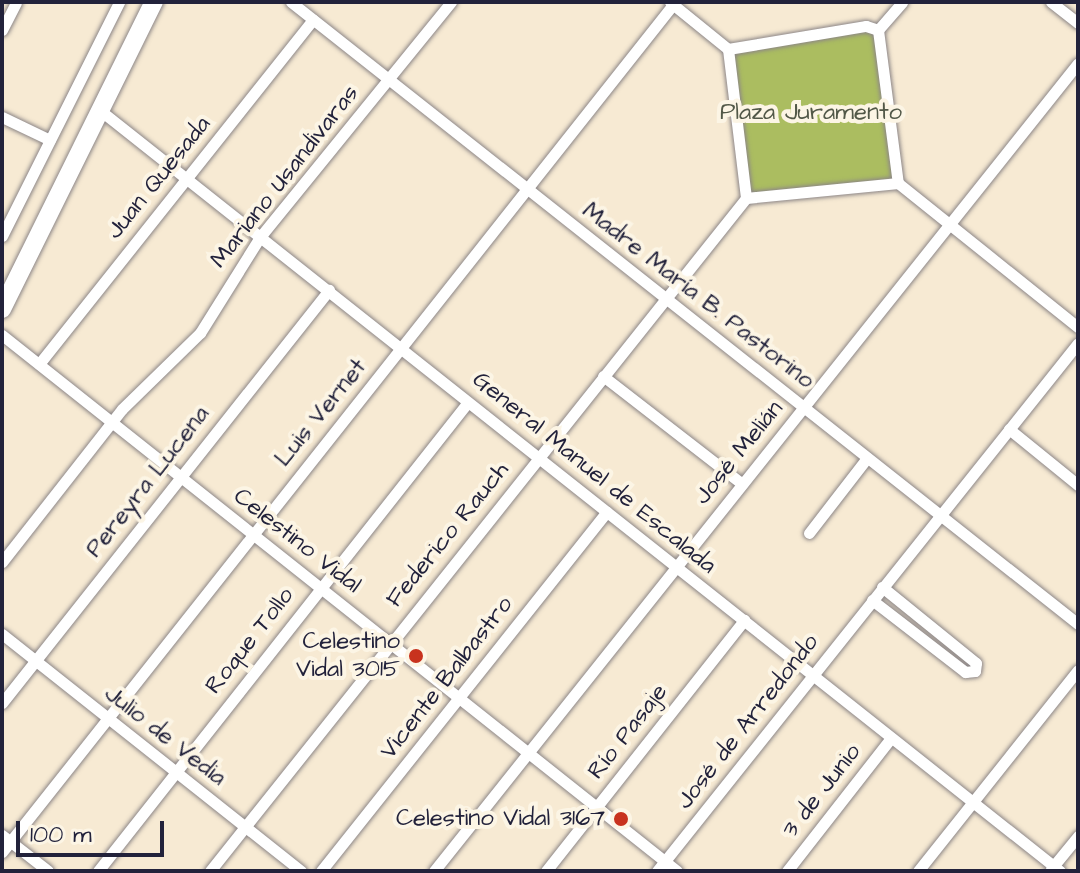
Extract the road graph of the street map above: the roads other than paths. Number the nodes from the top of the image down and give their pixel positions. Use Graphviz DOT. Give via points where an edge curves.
graph roads {
  1 [pos="16,2"];
  2 [pos="119,2"];
  3 [pos="154,2"];
  4 [pos="291,2"];
  5 [pos="451,2"];
  6 [pos="902,2"];
  7 [pos="1051,2"];
  8 [pos="673,3"];
  9 [pos="313,20"];
  10 [pos="1078,23"];
  11 [pos="2,30"];
  12 [pos="878,30"];
  13 [pos="728,49"];
  14 [pos="1078,63"];
  15 [pos="388,80"];
  16 [pos="101,111"];
  17 [pos="2,117"];
  18 [pos="50,140"];
  19 [pos="187,179"];
  20 [pos="898,183"];
  21 [pos="526,189"];
  22 [pos="746,198"];
  23 [pos="950,224"];
  24 [pos="2,236"];
  25 [pos="260,237"];
  26 [pos="329,290"];
  27 [pos="665,298"];
  28 [pos="2,309"];
  29 [pos="1078,327"];
  30 [pos="2,335"];
  31 [pos="1078,343"];
  32 [pos="401,348"];
  33 [pos="39,364"];
  34 [pos="603,376"];
  35 [pos="468,402"];
  36 [pos="804,407"];
  37 [pos="111,422"];
  38 [pos="1009,429"];
  39 [pos="539,457"];
  40 [pos="867,458"];
  41 [pos="181,476"];
  42 [pos="742,484"];
  43 [pos="1078,485"];
  44 [pos="607,512"];
  45 [pos="939,515"];
  46 [pos="252,533"];
  47 [pos="809,533"];
  48 [pos="2,562"];
  49 [pos="676,567"];
  50 [pos="321,587"];
  51 [pos="882,587"];
  52 [pos="872,600"];
  53 [pos="744,620"];
  54 [pos="1078,624"];
  55 [pos="2,634"];
  56 [pos="390,643"];
  57 [pos="35,660"];
  58 [pos="1078,670"];
  59 [pos="813,676"];
  60 [pos="459,697"];
  61 [pos="2,703"];
  62 [pos="107,719"];
  63 [pos="891,738"];
  64 [pos="529,752"];
  65 [pos="175,772"];
  66 [pos="972,803"];
  67 [pos="597,807"];
  68 [pos="244,827"];
  69 [pos="1078,836"];
  70 [pos="6,838"];
  71 [pos="2,852"];
  72 [pos="661,866"];
  73 [pos="1054,869"];
  74 [pos="48,871"];
  75 [pos="98,871"];
  76 [pos="210,871"];
  77 [pos="301,871"];
  78 [pos="321,871"];
  79 [pos="434,871"];
  80 [pos="546,871"];
  81 [pos="677,871"];
  82 [pos="787,871"];
  83 [pos="918,871"];
  1 -- 11 [label="street"];
  2 -- 18 [label="street"];
  3 -- 16 [label="main road"];
  4 -- 9 [label="street, Madre María B. Pastorino"];
  5 -- 15 [label="street, Mariano Usandivaras"];
  6 -- 12 [label="street"];
  7 -- 10 [label="street"];
  8 -- 13 [label="street"];
  8 -- 21 [label="street, Luis Vernet"];
  9 -- 15 [label="street, Madre María B. Pastorino"];
  9 -- 19 [label="street, Juan Quesada"];
  12 -- 13 [label="street" via="866,26"];
  12 -- 20 [label="street"];
  13 -- 22 [label="street"];
  14 -- 23 [label="street, José Melián"];
  15 -- 21 [label="street, Madre María B. Pastorino"];
  15 -- 25 [label="street, Mariano Usandivaras"];
  16 -- 19 [label="street, General Manuel de Escalada"];
  16 -- 28 [label="main road"];
  17 -- 18 [label="street"];
  18 -- 24 [label="street"];
  19 -- 25 [label="street, General Manuel de Escalada"];
  19 -- 33 [label="street, Juan Quesada"];
  20 -- 22 [label="street"];
  20 -- 23 [label="street"];
  21 -- 27 [label="street, Madre María B. Pastorino"];
  21 -- 32 [label="street, Luis Vernet"];
  22 -- 27 [label="street, Federico Rauch"];
  23 -- 29 [label="street"];
  23 -- 36 [label="street, José Melián"];
  25 -- 26 [label="street, General Manuel de Escalada"];
  25 -- 37 [label="street, Mariano Usandivaras" via="200,333"];
  26 -- 32 [label="street, General Manuel de Escalada"];
  26 -- 41 [label="street, Pereyra Lucena"];
  27 -- 34 [label="street, Federico Rauch"];
  27 -- 36 [label="street, Madre María B. Pastorino"];
  30 -- 33 [label="street, Celestino Vidal"];
  31 -- 38 [label="street, José de Arredondo"];
  32 -- 35 [label="street, General Manuel de Escalada"];
  32 -- 46 [label="street, Luis Vernet"];
  33 -- 37 [label="street, Celestino Vidal"];
  34 -- 39 [label="street, Federico Rauch"];
  34 -- 42 [label="street"];
  35 -- 39 [label="street, General Manuel de Escalada"];
  35 -- 50 [label="street, Roque Tollo"];
  36 -- 40 [label="street, Madre María B. Pastorino"];
  36 -- 42 [label="street, José Melián"];
  37 -- 41 [label="street, Celestino Vidal"];
  37 -- 48 [label="street, Mariano Usandivaras"];
  38 -- 43 [label="street"];
  38 -- 45 [label="street, José de Arredondo"];
  39 -- 44 [label="street, General Manuel de Escalada"];
  39 -- 56 [label="street, Federico Rauch"];
  40 -- 45 [label="street, Madre María B. Pastorino"];
  40 -- 47 [label="street"];
  41 -- 46 [label="street, Celestino Vidal"];
  41 -- 57 [label="street, Pereyra Lucena"];
  42 -- 49 [label="street, José Melián"];
  44 -- 49 [label="street, General Manuel de Escalada"];
  44 -- 60 [label="street, Vicente Balbastro"];
  45 -- 51 [label="street, José de Arredondo"];
  45 -- 54 [label="street, Madre María B. Pastorino"];
  46 -- 50 [label="street, Celestino Vidal"];
  46 -- 62 [label="street, Luis Vernet"];
  49 -- 53 [label="street, General Manuel de Escalada"];
  49 -- 64 [label="street, José Melián"];
  50 -- 56 [label="street, Celestino Vidal"];
  50 -- 65 [label="street, Roque Tollo"];
  51 -- 52 [label="street, José de Arredondo"];
  51 -- 52 [label="street" via="976,663 975,671 965,672"];
  52 -- 59 [label="street, José de Arredondo"];
  53 -- 59 [label="street, General Manuel de Escalada"];
  53 -- 67 [label="street, Río Pasaje"];
  55 -- 57 [label="street, Julio de Vedia"];
  56 -- 60 [label="street, Celestino Vidal"];
  56 -- 68 [label="street, Federico Rauch"];
  57 -- 61 [label="street, Pereyra Lucena"];
  57 -- 62 [label="street, Julio de Vedia"];
  58 -- 66 [label="street"];
  59 -- 63 [label="street, General Manuel de Escalada"];
  59 -- 72 [label="street, José de Arredondo"];
  60 -- 64 [label="street, Celestino Vidal"];
  60 -- 78 [label="street, Vicente Balbastro"];
  62 -- 65 [label="street, Julio de Vedia"];
  62 -- 70 [label="street, Luis Vernet"];
  63 -- 66 [label="street, General Manuel de Escalada"];
  63 -- 82 [label="street, 3 de Junio"];
  64 -- 67 [label="street, Celestino Vidal"];
  64 -- 79 [label="street, José Melián"];
  65 -- 68 [label="street, Julio de Vedia"];
  65 -- 75 [label="street, Roque Tollo"];
  66 -- 73 [label="street, General Manuel de Escalada"];
  66 -- 83 [label="street"];
  67 -- 72 [label="street, Celestino Vidal"];
  67 -- 80 [label="street, Río Pasaje"];
  68 -- 76 [label="street, Federico Rauch"];
  68 -- 77 [label="street, Julio de Vedia"];
  69 -- 73 [label="street"];
  70 -- 71 [label="street, Luis Vernet"];
  70 -- 74 [label="street"];
  72 -- 81 [label="street, Celestino Vidal"];
}
